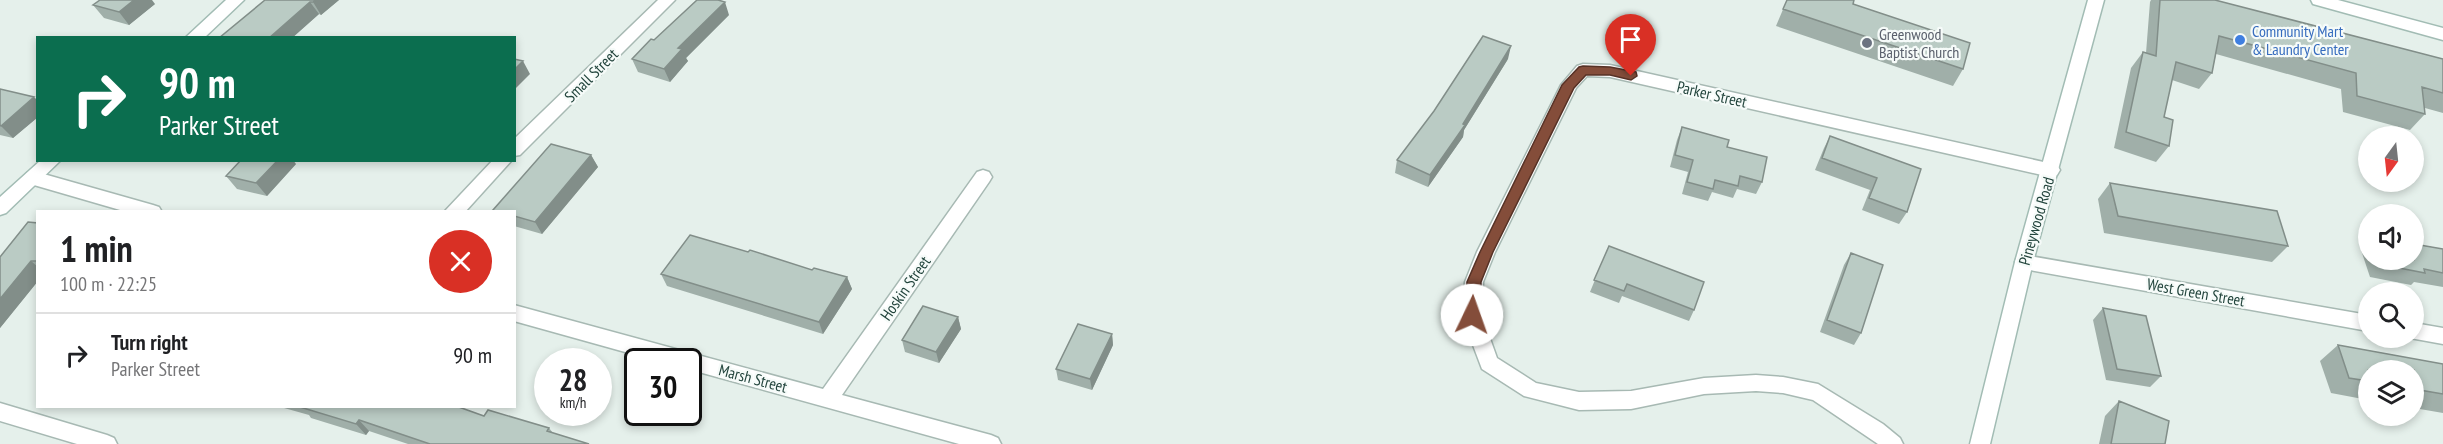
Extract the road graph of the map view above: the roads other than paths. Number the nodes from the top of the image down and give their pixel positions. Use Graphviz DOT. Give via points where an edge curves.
graph roads {
  1 [pos="236,0"];
  2 [pos="667,0"];
  3 [pos="2096,0"];
  4 [pos="2319,0"];
  5 [pos="2443,34"];
  6 [pos="195,36"];
  7 [pos="516,148"];
  8 [pos="51,162"];
  9 [pos="502,162"];
  10 [pos="2051,170"];
  11 [pos="982,177"];
  12 [pos="33,178"];
  13 [pos="0,208"];
  14 [pos="146,210"];
  15 [pos="455,210"];
  16 [pos="2024,262"];
  17 [pos="516,314"];
  18 [pos="2358,321"];
  19 [pos="2424,333"];
  20 [pos="2443,336"];
  21 [pos="828,399"];
  22 [pos="0,412"];
  23 [pos="107,444"];
  24 [pos="991,444"];
  25 [pos="1893,444"];
  26 [pos="1980,444"];
  1 -- 6 [label="street"];
  2 -- 7 [label="street, Small Street"];
  3 -- 10 [label="street, Pineywood Road"];
  4 -- 5 [label="street"];
  8 -- 12 [label="street"];
  9 -- 15 [label="street"];
  10 -- 16 [label="street, Pineywood Road"];
  10 -- 25 [label="street, Parker Street" via="1610,71 1583,70 1569,85 1474,282 1472,315 1489,363 1531,390 1579,401 1631,400 1704,386 1756,383 1818,392"];
  11 -- 21 [label="street, Hoskin Street"];
  12 -- 13 [label="street"];
  12 -- 14 [label="street"];
  16 -- 18 [label="street, West Green Street"];
  16 -- 26 [label="street, Pineywood Road"];
  17 -- 21 [label="street, Marsh Street"];
  19 -- 20 [label="street"];
  21 -- 24 [label="street, Marsh Street"];
  22 -- 23 [label="street"];
}
